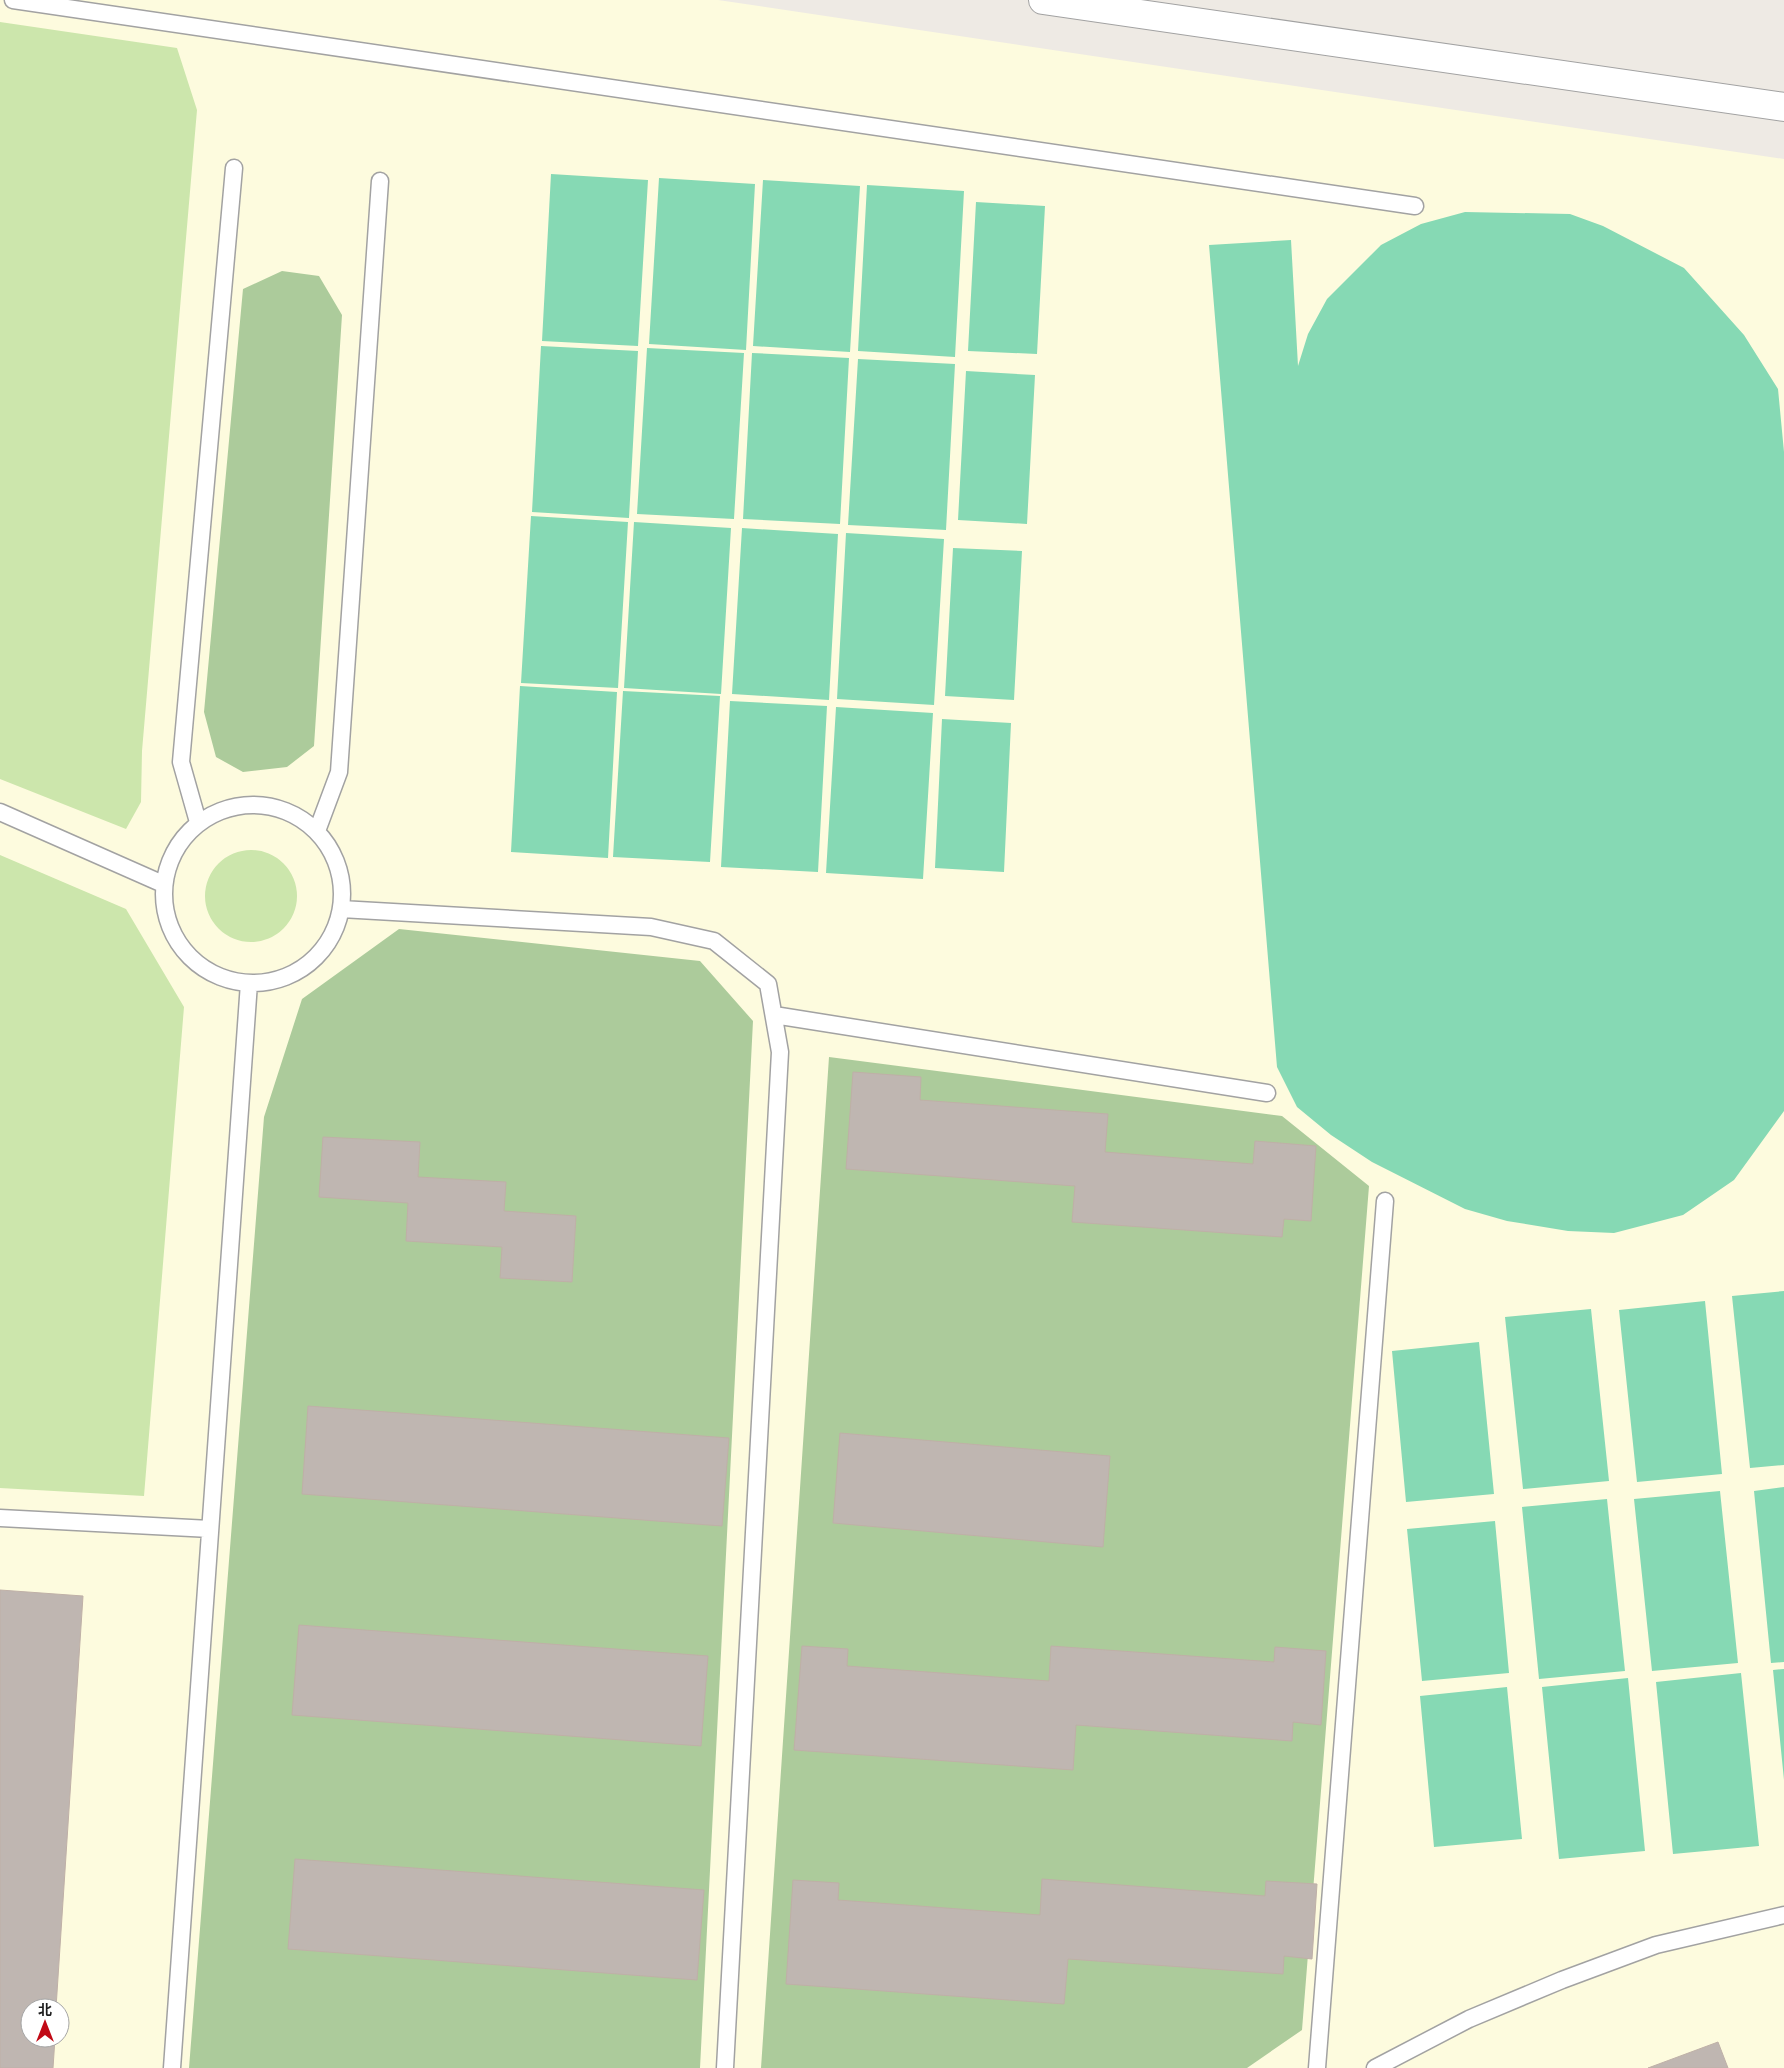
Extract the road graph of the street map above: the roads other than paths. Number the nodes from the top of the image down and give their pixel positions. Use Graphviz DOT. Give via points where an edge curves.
graph roads {
  1 [pos="13,0"];
  2 [pos="1043,0"];
  3 [pos="1784,107"];
  4 [pos="234,168"];
  5 [pos="380,181"];
  6 [pos="1415,206"];
  7 [pos="0,812"];
  8 [pos="198,822"];
  9 [pos="317,831"];
  10 [pos="164,884"];
  11 [pos="341,909"];
  12 [pos="249,983"];
  13 [pos="774,1015"];
  14 [pos="1267,1093"];
  15 [pos="1385,1201"];
  16 [pos="0,1518"];
  17 [pos="210,1529"];
  18 [pos="1784,1914"];
  19 [pos="172,2068"];
  20 [pos="725,2068"];
  21 [pos="1316,2068"];
  22 [pos="1375,2068"];
  1 -- 6 [label="lane"];
  2 -- 3 [label="street"];
  4 -- 8 [label="lane" via="181,762"];
  5 -- 9 [label="lane" via="338,772"];
  7 -- 10 [label="lane"];
  8 -- 9 [label="lane" via="217,811 238,805 260,804 300,818"];
  8 -- 10 [label="lane" via="182,838 171,856"];
  9 -- 11 [label="lane" via="330,848 338,868 342,888"];
  10 -- 12 [label="lane" via="162,899 167,921 189,958 207,971"];
  11 -- 12 [label="lane" via="335,930 309,964 291,975"];
  11 -- 13 [label="lane" via="651,928 714,941 768,984"];
  12 -- 17 [label="lane"];
  13 -- 14 [label="lane"];
  13 -- 20 [label="lane" via="780,1052"];
  15 -- 21 [label="lane"];
  16 -- 17 [label="lane"];
  17 -- 19 [label="lane"];
  18 -- 22 [label="lane" via="1656,1945 1562,1980 1469,2019"];
}
